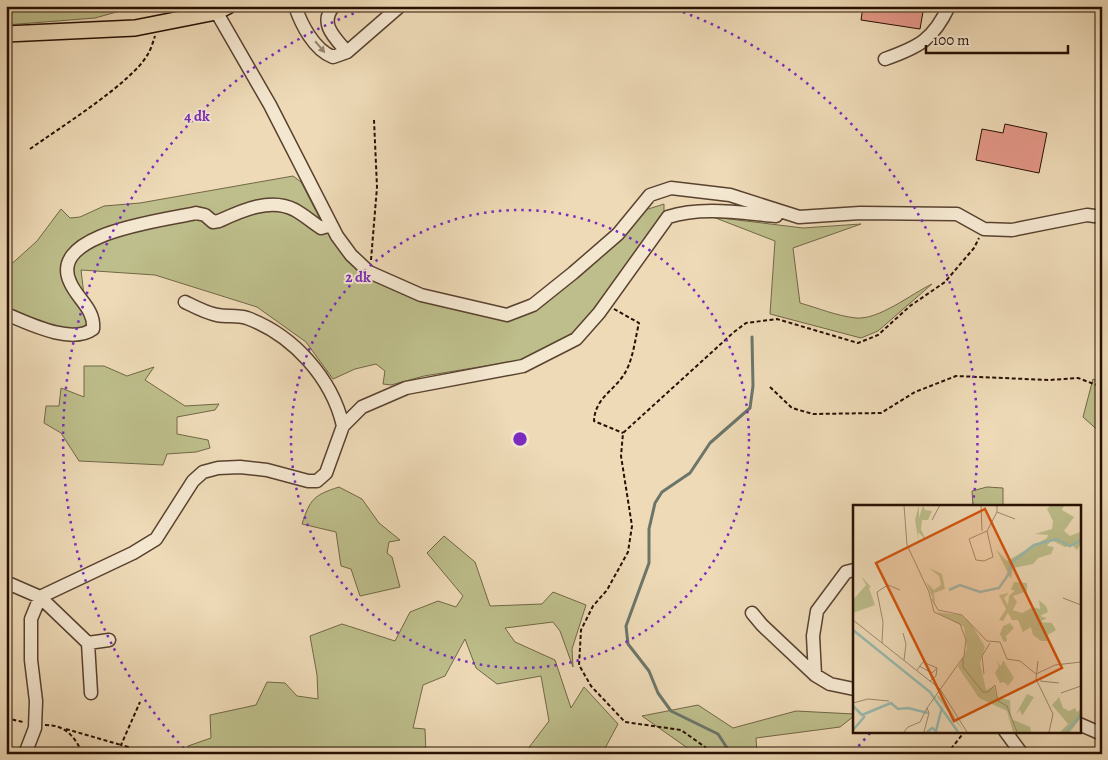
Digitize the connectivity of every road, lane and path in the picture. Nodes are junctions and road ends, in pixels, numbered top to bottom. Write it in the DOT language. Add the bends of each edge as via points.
graph roads {
  1 [pos="295,6"];
  2 [pos="334,6"];
  3 [pos="400,6"];
  4 [pos="949,6"];
  5 [pos="219,8"];
  6 [pos="161,22"];
  7 [pos="6,34"];
  8 [pos="347,52"];
  9 [pos="885,59"];
  10 [pos="374,120"];
  11 [pos="30,149"];
  12 [pos="1102,217"];
  13 [pos="799,218"];
  14 [pos="331,225"];
  15 [pos="984,230"];
  16 [pos="370,272"];
  17 [pos="185,302"];
  18 [pos="606,304"];
  19 [pos="6,314"];
  20 [pos="1102,386"];
  21 [pos="770,387"];
  22 [pos="343,426"];
  23 [pos="623,433"];
  24 [pos="853,570"];
  25 [pos="6,586"];
  26 [pos="40,597"];
  27 [pos="752,613"];
  28 [pos="109,640"];
  29 [pos="88,643"];
  30 [pos="815,675"];
  31 [pos="853,689"];
  32 [pos="91,693"];
  33 [pos="140,702"];
  34 [pos="6,718"];
  35 [pos="36,724"];
  36 [pos="1080,724"];
  37 [pos="66,729"];
  38 [pos="964,732"];
  39 [pos="1005,732"];
  40 [pos="1102,734"];
  41 [pos="121,745"];
  42 [pos="25,754"];
  43 [pos="83,754"];
  44 [pos="128,754"];
  45 [pos="711,754"];
  46 [pos="947,754"];
  47 [pos="1022,754"];
  1 -- 8 [label="street, one-way" via="301,24 326,54 333,57"];
  2 -- 8 [label="street" via="328,12 327,23"];
  3 -- 8 [label="street"];
  4 -- 9 [label="street" via="939,27 914,49"];
  5 -- 6 [label="main road"];
  5 -- 14 [label="street"];
  6 -- 7 [label="main road" via="135,28"];
  6 -- 11 [label="path" via="148,54 138,67"];
  10 -- 16 [label="path" via="376,187"];
  12 -- 15 [label="street" via="1087,215 1012,230"];
  13 -- 15 [label="street" via="860,213 957,214"];
  13 -- 16 [label="street" via="730,196 671,188 650,195 618,234 533,305 507,315 421,294"];
  13 -- 18 [label="street" via="735,211 680,213 668,217"];
  14 -- 16 [label="street" via="351,255"];
  14 -- 19 [label="street" via="321,228 294,209 278,204 257,206 213,222 204,214 196,213 129,225 82,245 72,256 68,277 86,304 94,323 93,330 86,334 69,334 47,330"];
  15 -- 23 [label="path" via="974,248 945,282 910,306 878,335 858,343 777,319 746,323"];
  17 -- 22 [label="street" via="214,314 248,319 290,341 325,385 340,410"];
  18 -- 22 [label="street" via="576,339 523,366 406,388 362,407"];
  18 -- 23 [label="path" via="639,323 624,375 602,398 595,411 594,421"];
  20 -- 21 [label="path" via="1078,378 956,376 915,392 881,413 813,414 792,408"];
  22 -- 26 [label="street" via="326,473 317,481 240,467 203,472 193,480 156,539"];
  23 -- 45 [label="path" via="622,456 632,526 628,552 581,630 578,665 591,686 625,722 681,730"];
  24 -- 30 [label="street" via="846,572 817,611 813,636"];
  25 -- 26 [label="street" via="10,584"];
  26 -- 29 [label="street"];
  26 -- 35 [label="street" via="31,619 30,660"];
  27 -- 30 [label="street"];
  28 -- 29 [label="street"];
  29 -- 32 [label="street"];
  30 -- 31 [label="street" via="830,684"];
  33 -- 41 [label="path"];
  34 -- 35 [label="path"];
  35 -- 37 [label="path"];
  35 -- 42 [label="street"];
  36 -- 40 [label="street"];
  37 -- 41 [label="path"];
  37 -- 43 [label="path"];
  38 -- 46 [label="path"];
  39 -- 47 [label="street"];
  41 -- 44 [label="path" via="128,747"];
}
